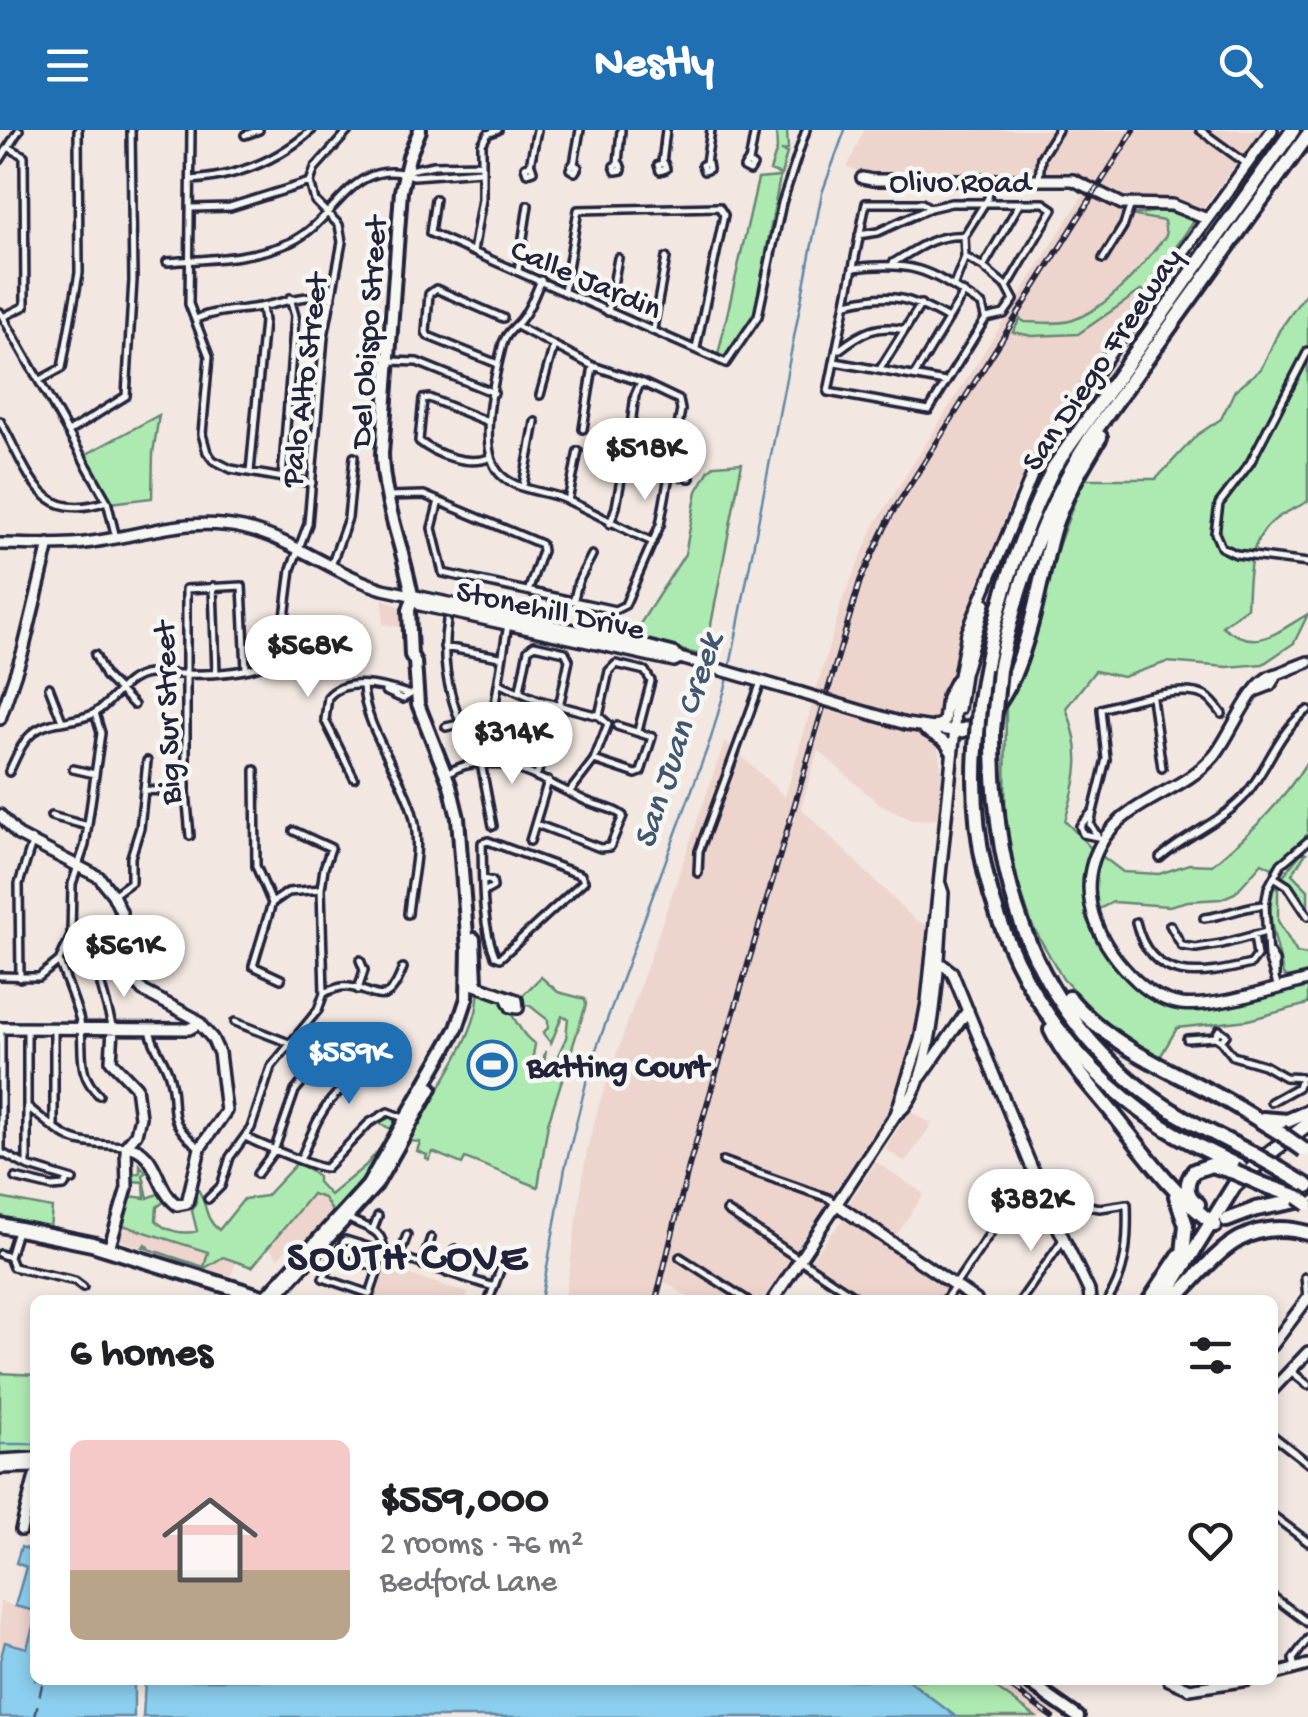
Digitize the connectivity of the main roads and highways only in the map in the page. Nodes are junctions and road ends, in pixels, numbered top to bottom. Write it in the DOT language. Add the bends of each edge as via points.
graph roads {
  1 [pos="420,130"];
  2 [pos="1272,130"];
  3 [pos="1293,130"];
  4 [pos="1308,135"];
  5 [pos="862,178"];
  6 [pos="1207,220"];
  7 [pos="1122,395"];
  8 [pos="0,544"];
  9 [pos="49,544"];
  10 [pos="990,578"];
  11 [pos="988,590"];
  12 [pos="412,598"];
  13 [pos="519,618"];
  14 [pos="508,624"];
  15 [pos="962,632"];
  16 [pos="680,658"];
  17 [pos="1308,662"];
  18 [pos="961,675"];
  19 [pos="0,719"];
  20 [pos="918,726"];
  21 [pos="954,730"];
  22 [pos="952,753"];
  23 [pos="0,815"];
  24 [pos="940,884"];
  25 [pos="1012,902"];
  26 [pos="933,932"];
  27 [pos="939,962"];
  28 [pos="1308,980"];
  29 [pos="472,984"];
  30 [pos="506,997"];
  31 [pos="968,1010"];
  32 [pos="1046,1013"];
  33 [pos="200,1022"];
  34 [pos="0,1028"];
  35 [pos="113,1028"];
  36 [pos="914,1080"];
  37 [pos="1244,1111"];
  38 [pos="1308,1112"];
  39 [pos="409,1120"];
  40 [pos="1308,1124"];
  41 [pos="1308,1133"];
  42 [pos="126,1146"];
  43 [pos="1306,1151"];
  44 [pos="1236,1175"];
  45 [pos="1171,1184"];
  46 [pos="1308,1186"];
  47 [pos="1287,1193"];
  48 [pos="836,1204"];
  49 [pos="1218,1222"];
  50 [pos="0,1224"];
  51 [pos="1308,1233"];
  52 [pos="109,1249"];
  53 [pos="1179,1256"];
  54 [pos="1174,1284"];
  55 [pos="255,1295"];
  56 [pos="272,1295"];
  57 [pos="272,1295"];
  58 [pos="776,1295"];
  59 [pos="968,1295"];
  60 [pos="1088,1295"];
  61 [pos="1153,1295"];
  62 [pos="1167,1295"];
  63 [pos="1176,1295"];
  64 [pos="1178,1295"];
  65 [pos="1308,1298"];
  66 [pos="1278,1338"];
  67 [pos="1308,1352"];
  68 [pos="1278,1385"];
  69 [pos="30,1458"];
  70 [pos="0,1460"];
  71 [pos="30,1466"];
  72 [pos="0,1468"];
  73 [pos="30,1495"];
  74 [pos="21,1530"];
  75 [pos="1308,1665"];
  76 [pos="1278,1673"];
  77 [pos="1033,1685"];
  78 [pos="1181,1685"];
  79 [pos="1216,1685"];
  80 [pos="1078,1717"];
  1 -- 12 [label="main road, Del Obispo Street" via="404,172 382,454"];
  2 -- 6 [label="main road"];
  3 -- 32 [label="highway, San Diego Freeway, bridge" via="1054,467 1005,581 979,706 975,802 985,877 1018,966"];
  4 -- 7 [label="highway, San Diego Freeway"];
  5 -- 6 [label="main road" via="1081,182 1130,207 1172,205"];
  6 -- 10 [label="main road" via="1045,448"];
  7 -- 21 [label="highway" via="1056,522 1019,666 975,726"];
  7 -- 25 [label="highway, San Diego Freeway, bridge" via="1080,454 1038,533 999,670 994,808"];
  8 -- 9 [label="main road, Stonehill Drive"];
  9 -- 12 [label="main road, Stonehill Drive" via="210,523 265,534 353,580"];
  9 -- 19 [label="main road"];
  10 -- 11 [label="main road"];
  10 -- 15 [label="main road"];
  11 -- 15 [label="main road" via="975,625"];
  11 -- 18 [label="main road"];
  12 -- 13 [label="main road, Stonehill Drive"];
  12 -- 14 [label="main road, Stonehill Drive"];
  12 -- 29 [label="main road, Del Obispo Street" via="416,692 464,817"];
  13 -- 14 [label="main road"];
  13 -- 16 [label="main road, Stonehill Drive"];
  14 -- 16 [label="main road, Stonehill Drive"];
  15 -- 18 [label="main road"];
  16 -- 20 [label="main road, Stonehill Drive, bridge"];
  17 -- 28 [label="main road" via="1257,690 1205,766 1100,838 1091,868 1091,912 1101,940 1160,998 1187,1004"];
  18 -- 20 [label="main road" via="947,697 944,722"];
  18 -- 21 [label="main road"];
  20 -- 21 [label="main road, Stonehill Drive"];
  20 -- 22 [label="main road"];
  21 -- 22 [label="main road"];
  22 -- 24 [label="main road"];
  23 -- 33 [label="main road" via="18,835 99,877 123,924 123,960 133,983"];
  24 -- 26 [label="main road"];
  24 -- 27 [label="main road"];
  25 -- 37 [label="highway" via="1041,958 1087,1018 1140,1058"];
  25 -- 46 [label="highway, San Diego Freeway, bridge" via="1063,1002 1116,1067 1172,1111"];
  26 -- 27 [label="main road"];
  26 -- 36 [label="main road"];
  27 -- 31 [label="main road" via="952,972"];
  27 -- 36 [label="main road" via="933,1024"];
  29 -- 30 [label="main road"];
  29 -- 39 [label="main road, Del Obispo Street" via="461,1035"];
  31 -- 36 [label="main road"];
  31 -- 60 [label="main road"];
  32 -- 44 [label="highway, San Diego Freeway" via="1126,1098"];
  32 -- 45 [label="highway" via="1074,1066"];
  33 -- 35 [label="main road" via="188,1029"];
  33 -- 42 [label="main road" via="219,1053 226,1111 200,1148 183,1205 169,1199 146,1155"];
  34 -- 35 [label="main road"];
  35 -- 42 [label="main road" via="111,1061 140,1099 136,1134"];
  36 -- 48 [label="main road"];
  37 -- 38 [label="highway" via="1268,1122"];
  37 -- 43 [label="highway, bridge"];
  39 -- 56 [label="main road, Del Obispo Street" via="384,1175"];
  39 -- 57 [label="main road, Del Obispo Street" via="368,1186"];
  40 -- 44 [label="highway"];
  41 -- 49 [label="highway" via="1252,1179"];
  42 -- 52 [label="main road" via="126,1188"];
  44 -- 47 [label="highway, San Diego Freeway, bridge"];
  44 -- 49 [label="highway"];
  45 -- 49 [label="highway" via="1193,1209"];
  45 -- 54 [label="highway" via="1186,1234"];
  47 -- 49 [label="highway"];
  48 -- 58 [label="main road"];
  48 -- 59 [label="main road"];
  49 -- 54 [label="highway"];
  49 -- 63 [label="highway"];
  50 -- 52 [label="highway"];
  51 -- 64 [label="highway" via="1272,1228 1245,1235"];
  52 -- 55 [label="highway"];
  53 -- 61 [label="highway"];
  54 -- 62 [label="highway"];
  65 -- 66 [label="main road"];
  67 -- 68 [label="main road"];
  69 -- 70 [label="main road"];
  71 -- 72 [label="main road"];
  73 -- 74 [label="main road"];
  75 -- 76 [label="main road"];
  77 -- 80 [label="main road"];
  78 -- 79 [label="main road"];
}
